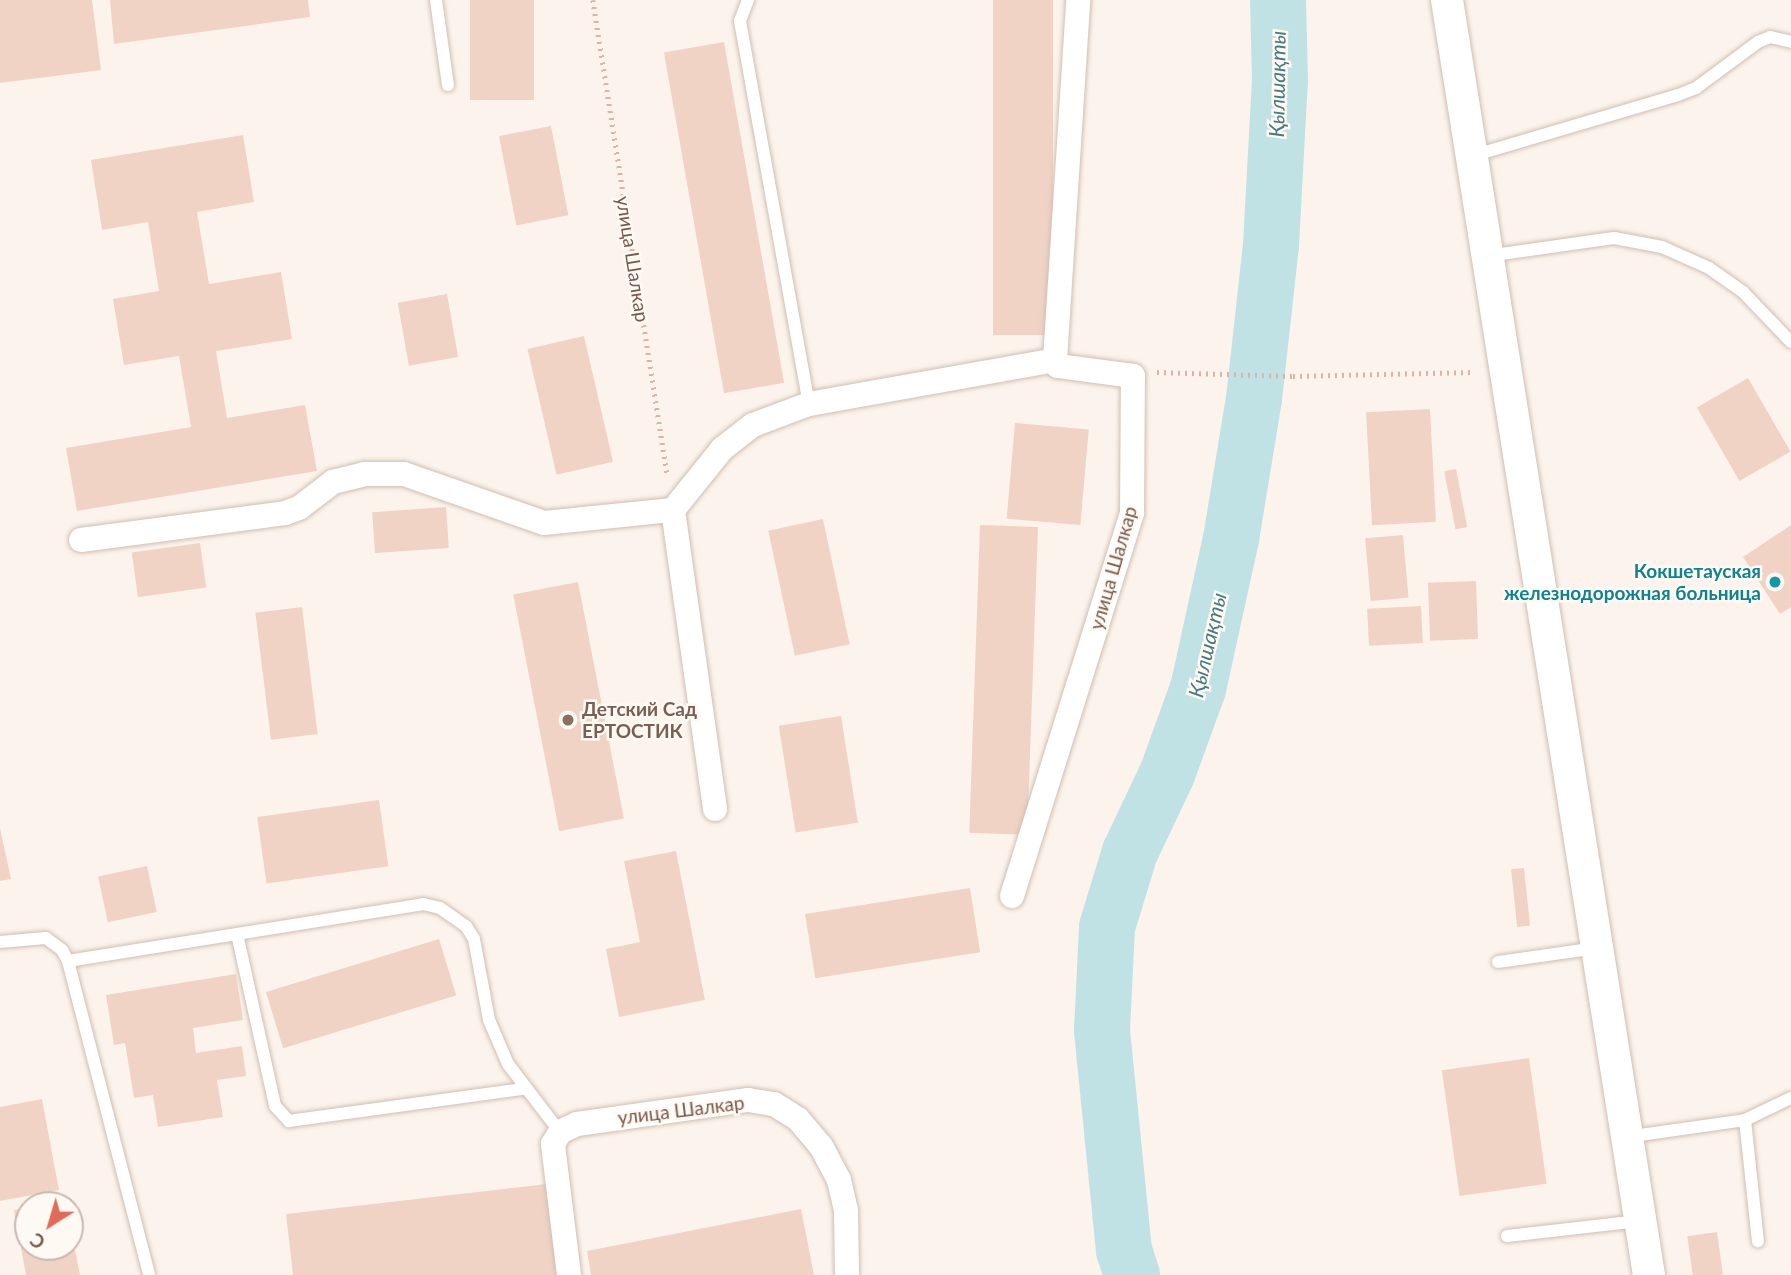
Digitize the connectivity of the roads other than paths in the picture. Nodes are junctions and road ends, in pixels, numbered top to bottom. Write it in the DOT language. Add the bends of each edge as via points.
graph roads {
  1 [pos="436,0"];
  2 [pos="748,0"];
  3 [pos="1078,0"];
  4 [pos="1447,0"];
  5 [pos="1791,42"];
  6 [pos="448,85"];
  7 [pos="1472,156"];
  8 [pos="1487,256"];
  9 [pos="1791,342"];
  10 [pos="1055,360"];
  11 [pos="809,404"];
  12 [pos="673,510"];
  13 [pos="81,540"];
  14 [pos="715,809"];
  15 [pos="1012,896"];
  16 [pos="237,934"];
  17 [pos="0,942"];
  18 [pos="1596,948"];
  19 [pos="68,961"];
  20 [pos="1498,962"];
  21 [pos="523,1088"];
  22 [pos="1791,1098"];
  23 [pos="1745,1120"];
  24 [pos="559,1132"];
  25 [pos="1626,1137"];
  26 [pos="1639,1221"];
  27 [pos="1507,1236"];
  28 [pos="1758,1241"];
  29 [pos="149,1275"];
  30 [pos="569,1275"];
  31 [pos="847,1275"];
  32 [pos="1649,1275"];
  1 -- 6 [label="lane"];
  2 -- 11 [label="lane" via="740,21"];
  3 -- 10 [label="street"];
  4 -- 7 [label="street"];
  5 -- 7 [label="lane" via="1770,37 1758,42 1678,96"];
  7 -- 8 [label="street"];
  8 -- 9 [label="lane" via="1614,238 1662,247 1709,268 1743,292"];
  8 -- 18 [label="street"];
  10 -- 11 [label="street"];
  10 -- 15 [label="street, улица Шалкар" via="1058,366 1133,376 1132,513"];
  11 -- 12 [label="street" via="740,434 722,449"];
  12 -- 13 [label="street" via="544,523 404,474 364,474 333,482 299,509 285,513"];
  12 -- 14 [label="street"];
  16 -- 19 [label="lane"];
  16 -- 21 [label="lane" via="423,904 440,908 466,926 474,939 489,1020"];
  16 -- 21 [label="lane" via="275,1106 289,1121"];
  17 -- 19 [label="lane" via="46,938"];
  18 -- 20 [label="lane"];
  18 -- 25 [label="street"];
  19 -- 29 [label="lane"];
  21 -- 24 [label="lane"];
  22 -- 23 [label="lane"];
  23 -- 25 [label="lane"];
  23 -- 28 [label="lane"];
  24 -- 30 [label="street" via="553,1144"];
  24 -- 31 [label="street, улица Шалкар" via="577,1124 748,1100 774,1104 798,1119 821,1146 839,1180 846,1211"];
  25 -- 26 [label="street"];
  26 -- 27 [label="lane"];
  26 -- 32 [label="street"];
}
